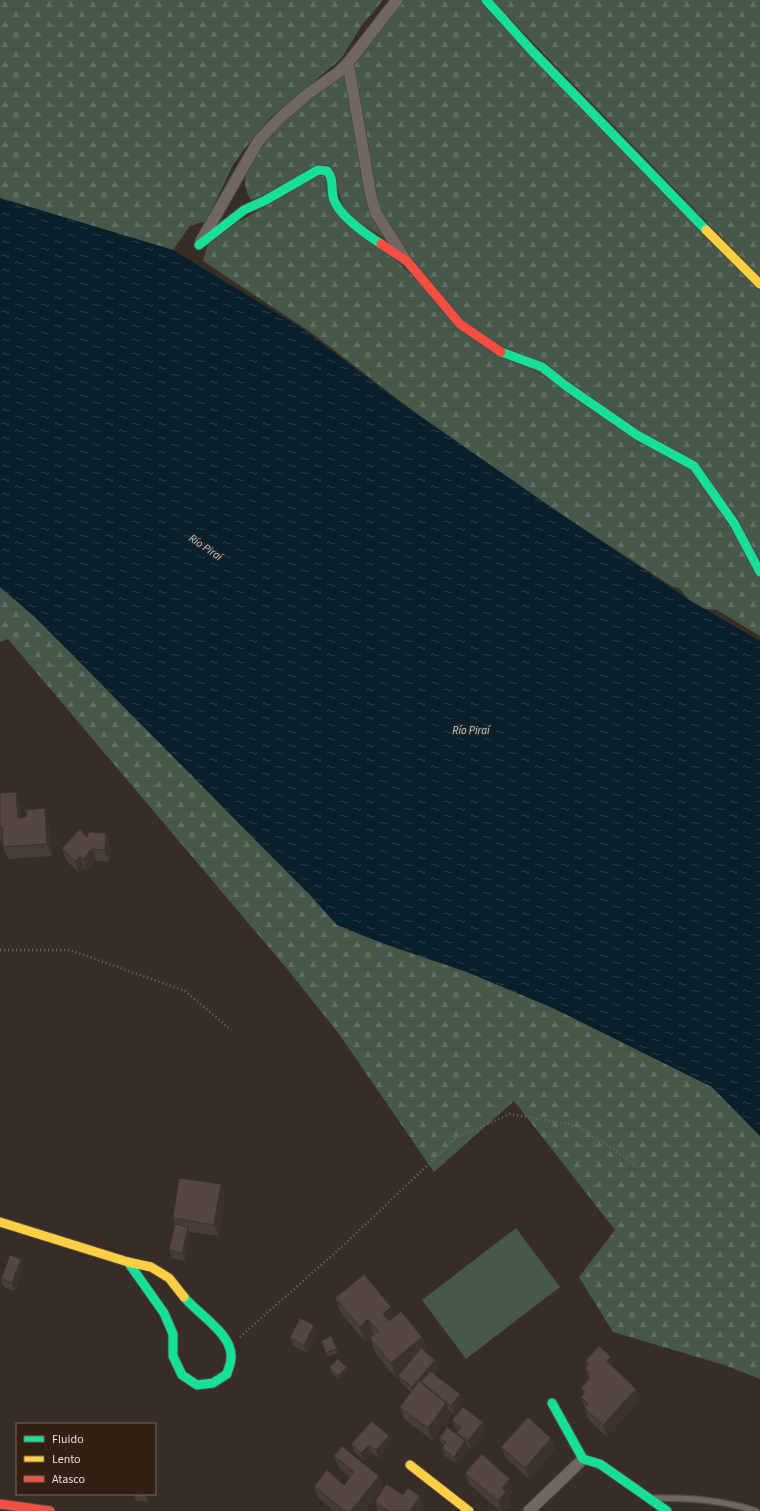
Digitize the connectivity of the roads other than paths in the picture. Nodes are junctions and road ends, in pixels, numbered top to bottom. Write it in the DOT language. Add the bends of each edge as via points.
graph roads {
  1 [pos="397,0"];
  2 [pos="486,0"];
  3 [pos="348,63"];
  4 [pos="199,244"];
  5 [pos="406,261"];
  6 [pos="760,284"];
  7 [pos="760,572"];
  8 [pos="0,1222"];
  9 [pos="128,1262"];
  10 [pos="552,1403"];
  11 [pos="584,1459"];
  12 [pos="410,1465"];
  13 [pos="649,1498"];
  14 [pos="0,1504"];
  15 [pos="50,1511"];
  16 [pos="469,1511"];
  17 [pos="529,1511"];
  18 [pos="667,1511"];
  19 [pos="756,1511"];
  1 -- 3 [label="street"];
  2 -- 6 [label="street" via="654,178"];
  3 -- 4 [label="street" via="282,116 259,140"];
  3 -- 5 [label="street" via="371,196 376,213"];
  4 -- 5 [label="street" via="244,210 318,170 327,171 332,177 334,200 346,217"];
  5 -- 7 [label="street" via="460,324 495,349 542,367 637,436 694,466 734,523"];
  8 -- 9 [label="street"];
  9 -- 9 [label="street" via="164,1313 173,1334 174,1356 182,1375 197,1385 213,1383 227,1374 231,1358 229,1346 223,1335 191,1305 169,1278 151,1267"];
  10 -- 11 [label="street"];
  11 -- 13 [label="street" via="600,1464"];
  11 -- 17 [label="street"];
  12 -- 16 [label="street"];
  13 -- 18 [label="street"];
  13 -- 19 [label="lane" via="694,1498 734,1504"];
  14 -- 15 [label="street"];
}
